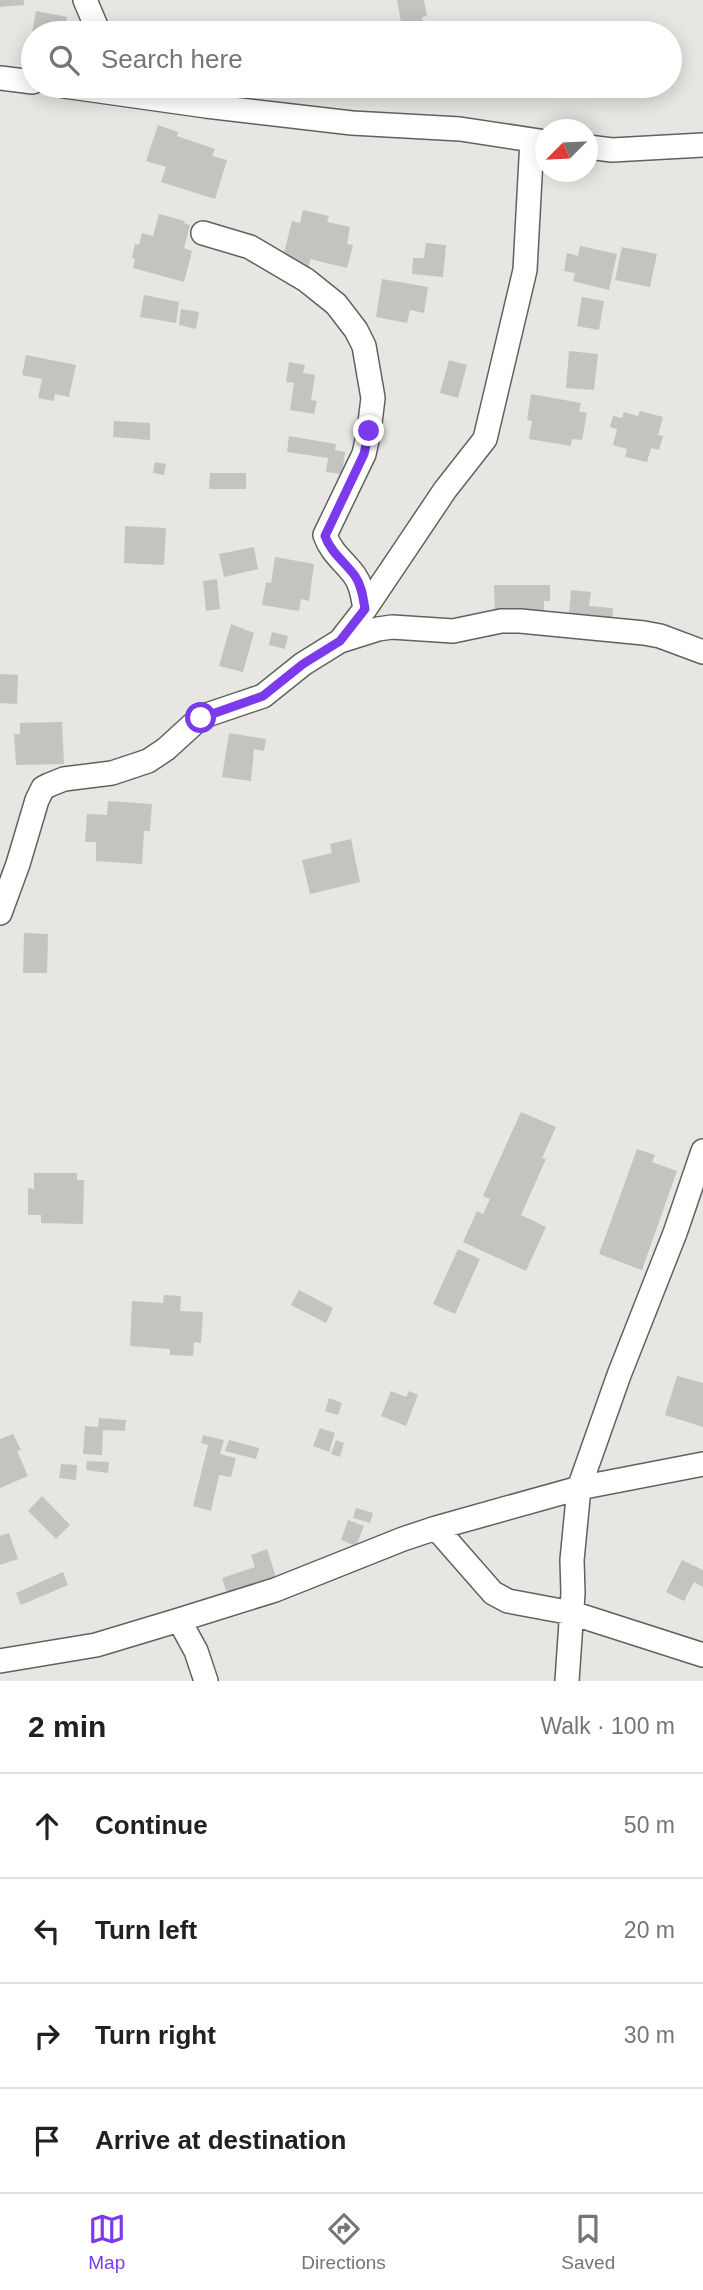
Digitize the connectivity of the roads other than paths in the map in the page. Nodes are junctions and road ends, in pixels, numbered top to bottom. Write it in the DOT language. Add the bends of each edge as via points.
graph roads {
  1 [pos="85,0"];
  2 [pos="94,21"];
  3 [pos="0,78"];
  4 [pos="21,81"];
  5 [pos="159,98"];
  6 [pos="535,140"];
  7 [pos="703,145"];
  8 [pos="598,148"];
  9 [pos="535,178"];
  10 [pos="203,233"];
  11 [pos="365,609"];
  12 [pos="340,641"];
  13 [pos="703,652"];
  14 [pos="0,913"];
  15 [pos="703,1151"];
  16 [pos="703,1464"];
  17 [pos="579,1489"];
  18 [pos="436,1528"];
  19 [pos="572,1613"];
  20 [pos="178,1620"];
  21 [pos="703,1655"];
  22 [pos="0,1661"];
  23 [pos="206,1681"];
  24 [pos="567,1681"];
  1 -- 2 [label="street"];
  3 -- 4 [label="street"];
  5 -- 6 [label="street"];
  7 -- 8 [label="street"];
  9 -- 11 [label="street" via="525,270 485,439"];
  10 -- 11 [label="street" via="250,247 306,280 335,304 364,346 373,398 369,431 364,454 325,536 355,577"];
  11 -- 12 [label="street"];
  12 -- 13 [label="street" via="392,627 453,631 520,621 644,633"];
  12 -- 14 [label="street" via="263,696 201,718 148,761 43,788"];
  15 -- 17 [label="street"];
  16 -- 17 [label="street"];
  17 -- 18 [label="street"];
  17 -- 19 [label="street"];
  18 -- 19 [label="street" via="493,1593 508,1601"];
  18 -- 20 [label="street" via="275,1590"];
  19 -- 21 [label="street"];
  19 -- 24 [label="street"];
  20 -- 22 [label="street" via="96,1645"];
  20 -- 23 [label="street"];
}
